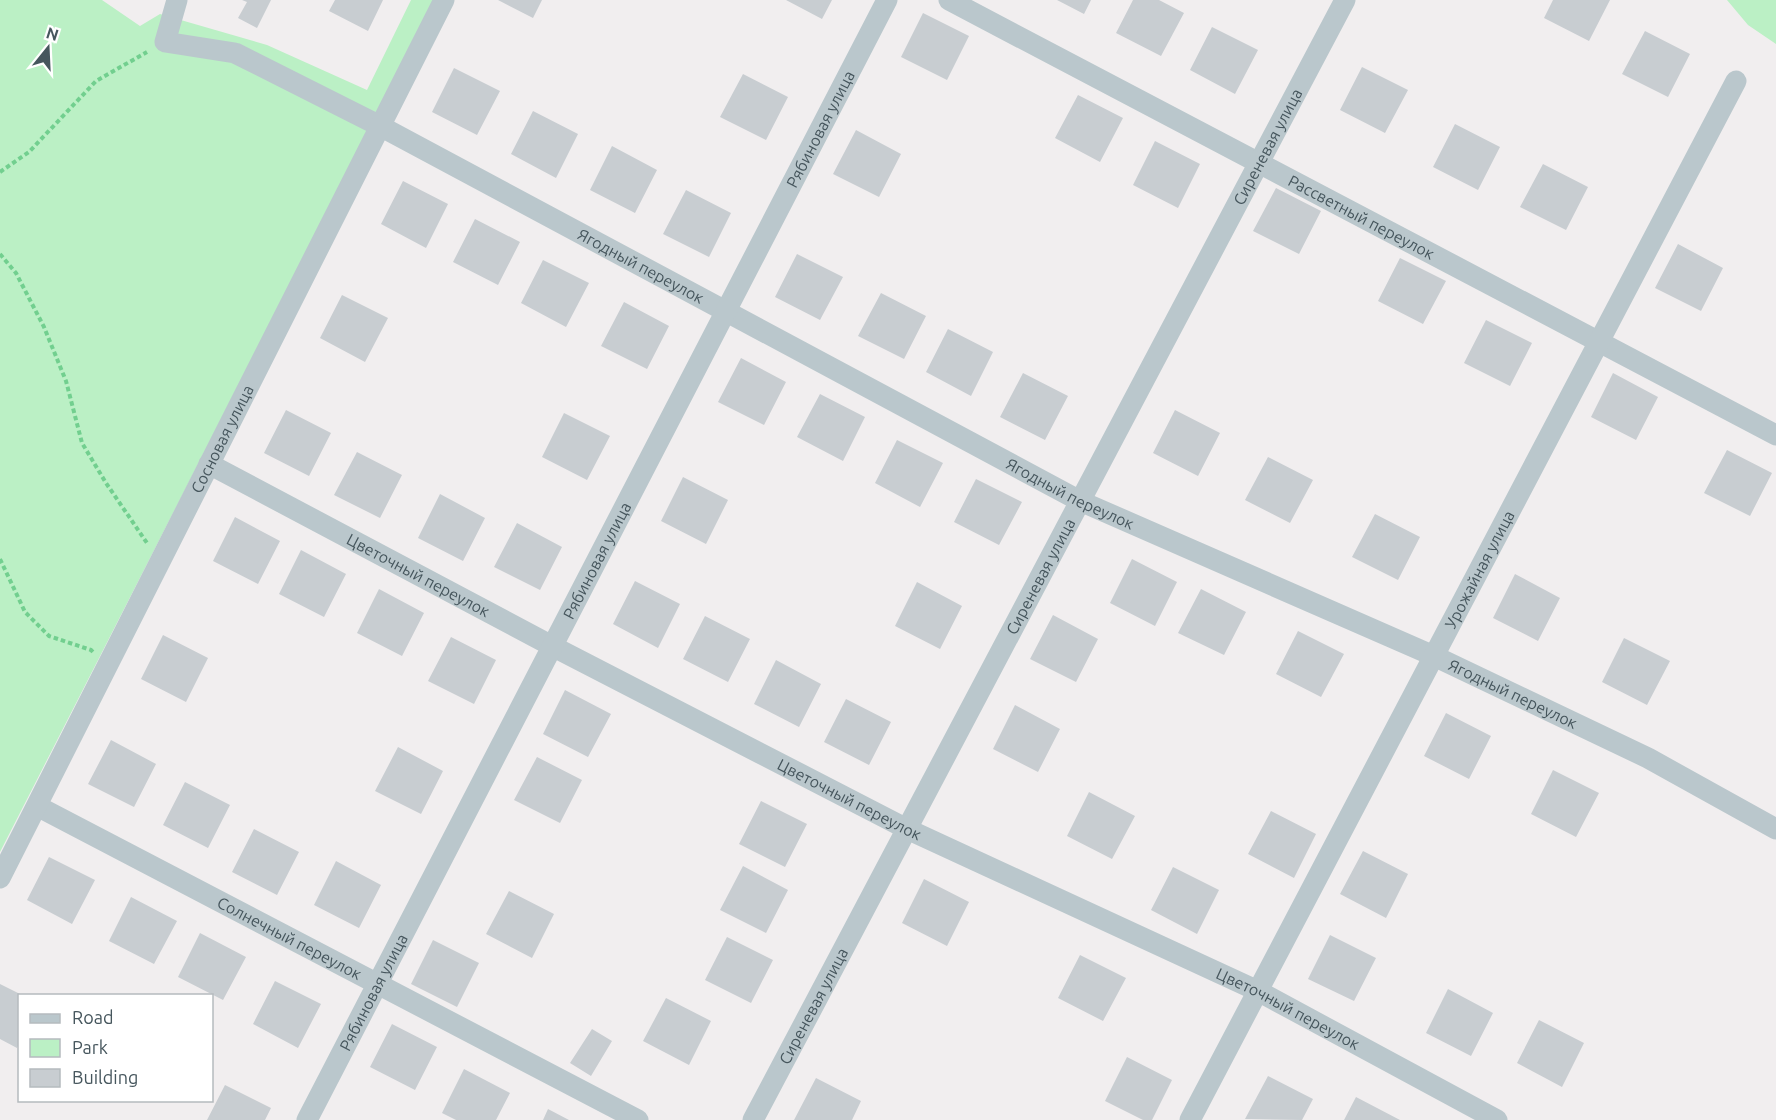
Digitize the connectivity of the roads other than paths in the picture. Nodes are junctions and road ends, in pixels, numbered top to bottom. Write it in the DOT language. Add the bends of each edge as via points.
graph roads {
  1 [pos="177,0"];
  2 [pos="444,0"];
  3 [pos="887,0"];
  4 [pos="949,0"];
  5 [pos="1346,0"];
  6 [pos="1736,81"];
  7 [pos="380,126"];
  8 [pos="1259,163"];
  9 [pos="725,312"];
  10 [pos="1599,342"];
  11 [pos="1776,435"];
  12 [pos="209,464"];
  13 [pos="1080,501"];
  14 [pos="552,646"];
  15 [pos="1434,656"];
  16 [pos="37,806"];
  17 [pos="907,829"];
  18 [pos="1776,829"];
  19 [pos="0,878"];
  20 [pos="378,984"];
  21 [pos="1258,991"];
  22 [pos="307,1120"];
  23 [pos="638,1120"];
  24 [pos="753,1120"];
  25 [pos="1190,1120"];
  26 [pos="1497,1120"];
  1 -- 7 [label="street, Ягодный переулок" via="165,42 235,53"];
  2 -- 7 [label="street, Сосновая улица"];
  3 -- 9 [label="street, Рябиновая улица"];
  4 -- 8 [label="street, Рассветный переулок"];
  5 -- 8 [label="street, Сиреневая улица"];
  6 -- 10 [label="street, Урожайная улица"];
  7 -- 9 [label="street, Ягодный переулок"];
  7 -- 12 [label="street, Сосновая улица"];
  8 -- 10 [label="street, Рассветный переулок"];
  8 -- 13 [label="street, Сиреневая улица"];
  9 -- 13 [label="street, Ягодный переулок"];
  9 -- 14 [label="street, Рябиновая улица"];
  10 -- 11 [label="street, Рассветный переулок"];
  10 -- 15 [label="street, Урожайная улица"];
  12 -- 14 [label="street, Цветочный переулок"];
  12 -- 16 [label="street, Сосновая улица"];
  13 -- 15 [label="street, Ягодный переулок"];
  13 -- 17 [label="street, Сиреневая улица"];
  14 -- 17 [label="street, Цветочный переулок"];
  14 -- 20 [label="street, Рябиновая улица"];
  15 -- 18 [label="street, Ягодный переулок" via="1648,758"];
  15 -- 21 [label="street, Урожайная улица"];
  16 -- 19 [label="street, Сосновая улица"];
  16 -- 20 [label="street, Солнечный переулок"];
  17 -- 21 [label="street, Цветочный переулок"];
  17 -- 24 [label="street, Сиреневая улица"];
  20 -- 22 [label="street, Рябиновая улица"];
  20 -- 23 [label="street, Солнечный переулок"];
  21 -- 25 [label="street, Урожайная улица"];
  21 -- 26 [label="street, Цветочный переулок"];
}
